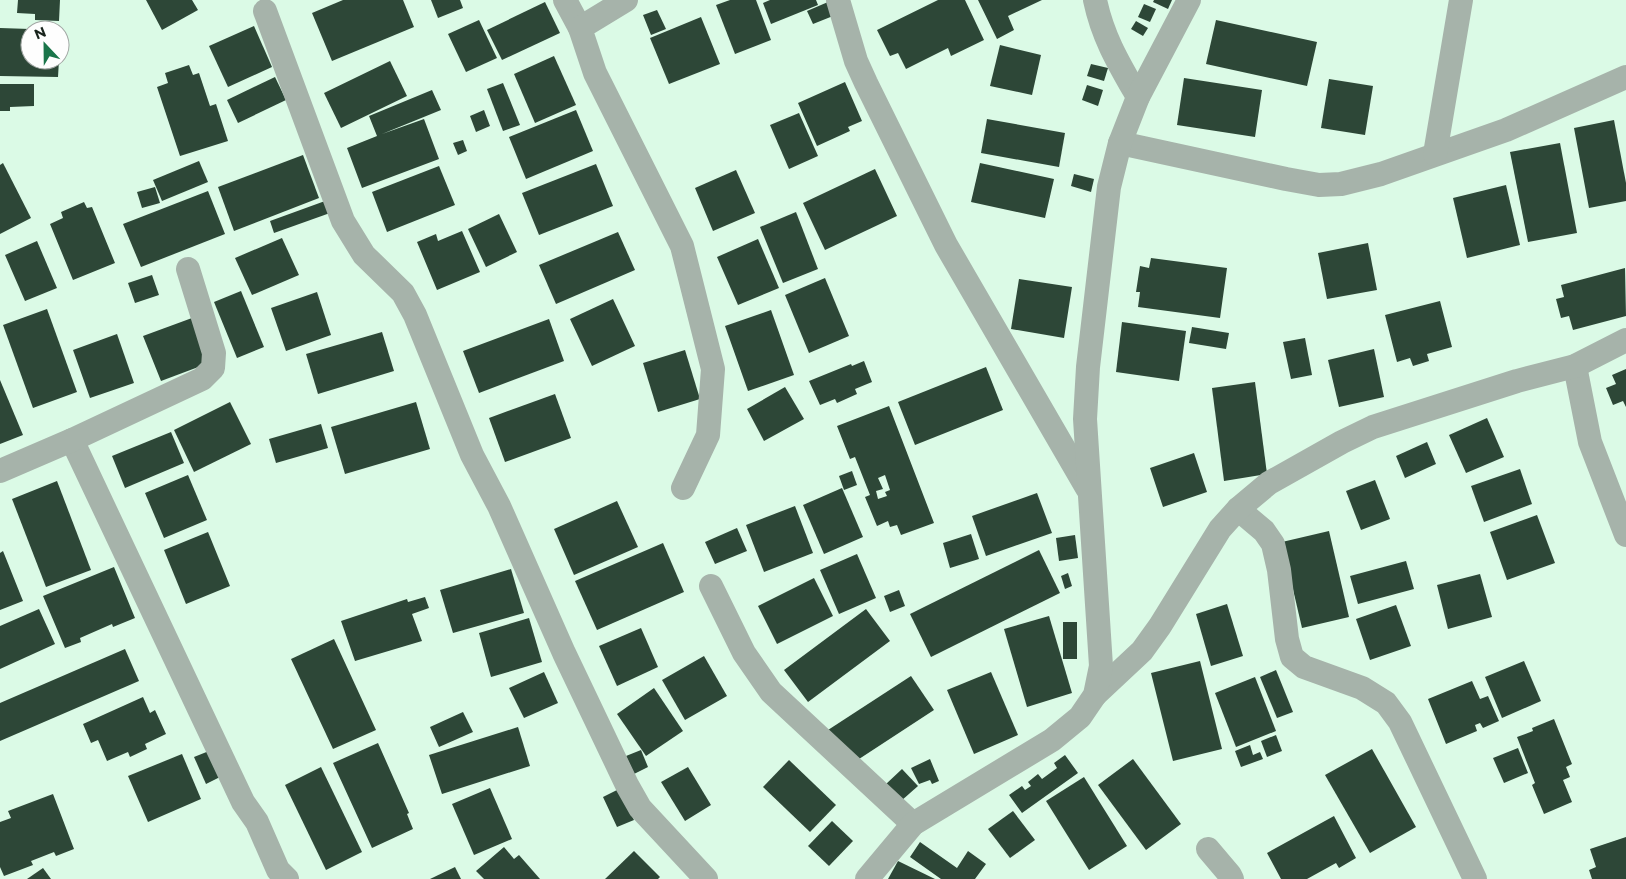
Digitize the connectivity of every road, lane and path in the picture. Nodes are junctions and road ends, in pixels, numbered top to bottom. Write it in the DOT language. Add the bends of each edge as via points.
graph roads {
  1 [pos="565,0"];
  2 [pos="626,0"];
  3 [pos="838,0"];
  4 [pos="1095,0"];
  5 [pos="1189,0"];
  6 [pos="1461,0"];
  7 [pos="265,11"];
  8 [pos="580,28"];
  9 [pos="1626,77"];
  10 [pos="1138,97"];
  11 [pos="1120,143"];
  12 [pos="1435,154"];
  13 [pos="188,269"];
  14 [pos="1626,340"];
  15 [pos="1575,366"];
  16 [pos="72,440"];
  17 [pos="0,471"];
  18 [pos="683,488"];
  19 [pos="1089,491"];
  20 [pos="1238,509"];
  21 [pos="1626,535"];
  22 [pos="711,586"];
  23 [pos="1096,695"];
  24 [pos="913,824"];
  25 [pos="1208,849"];
  26 [pos="288,879"];
  27 [pos="706,879"];
  28 [pos="867,879"];
  29 [pos="1232,879"];
  30 [pos="1475,879"];
  1 -- 8 [label="street"];
  2 -- 8 [label="street"];
  3 -- 19 [label="street" via="856,61 946,245"];
  4 -- 10 [label="street" via="1110,49"];
  5 -- 10 [label="street"];
  6 -- 12 [label="street"];
  7 -- 27 [label="street" via="343,221 364,255 404,293 472,455 499,506 627,785 640,808"];
  8 -- 18 [label="street" via="595,72 682,246 712,369 708,436"];
  9 -- 12 [label="street" via="1506,130"];
  10 -- 11 [label="street"];
  11 -- 12 [label="street" via="1319,185 1341,184 1381,174"];
  11 -- 19 [label="street" via="1109,187 1088,367 1085,419"];
  13 -- 16 [label="street" via="214,353 213,368 202,379"];
  14 -- 15 [label="street"];
  15 -- 20 [label="street" via="1373,427 1269,483"];
  15 -- 21 [label="street" via="1590,442"];
  16 -- 17 [label="street"];
  16 -- 26 [label="street" via="243,802 278,870"];
  19 -- 23 [label="street" via="1101,666"];
  20 -- 23 [label="street" via="1220,529 1142,651"];
  20 -- 30 [label="street" via="1273,544 1292,657 1304,667 1362,688 1386,703 1400,722"];
  22 -- 24 [label="street" via="744,653 772,692"];
  23 -- 24 [label="street" via="1080,717 1052,740"];
  24 -- 28 [label="street"];
  25 -- 29 [label="street"];
}
